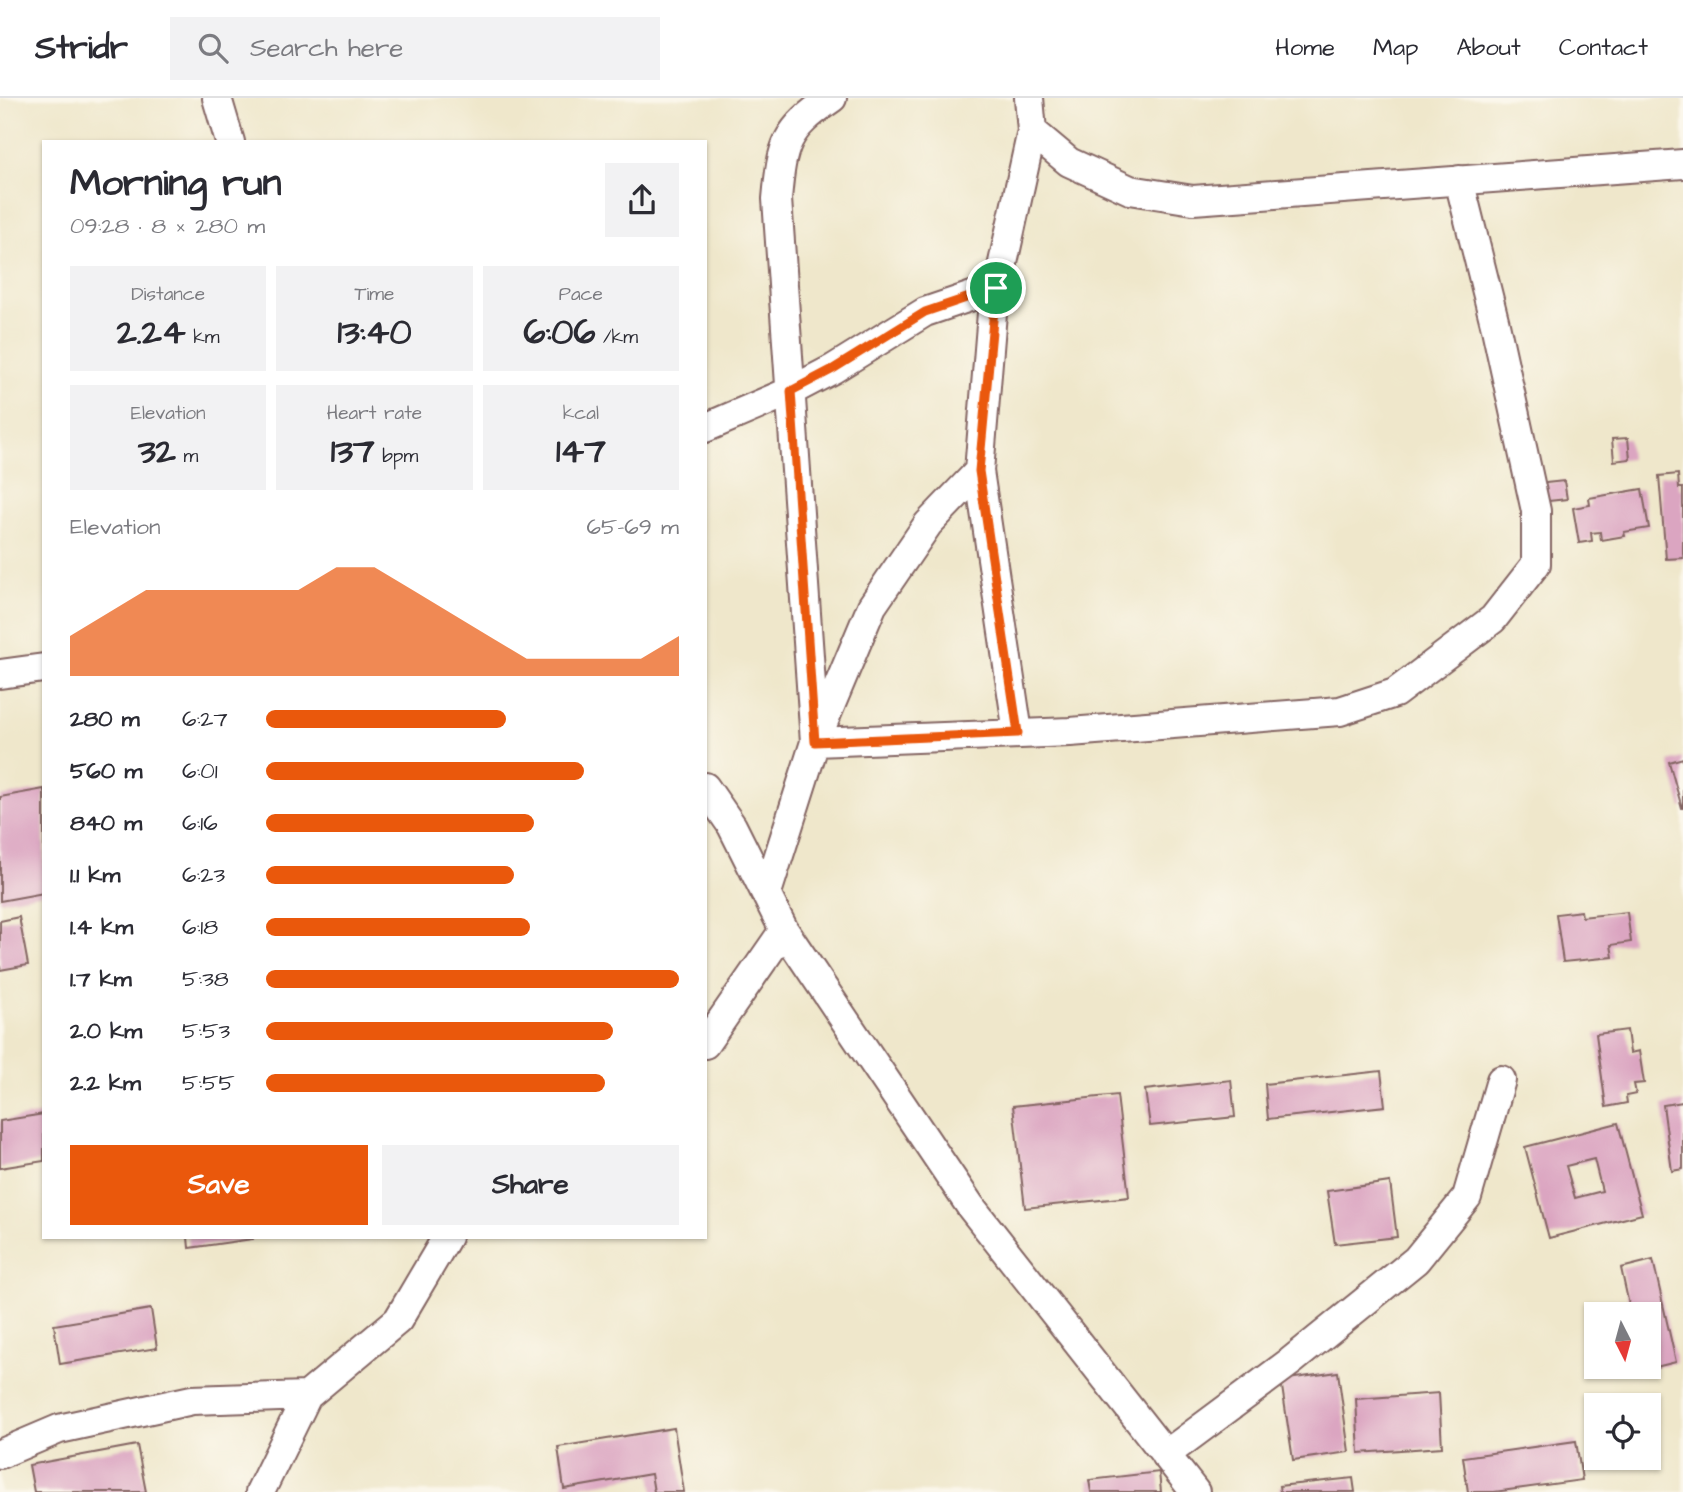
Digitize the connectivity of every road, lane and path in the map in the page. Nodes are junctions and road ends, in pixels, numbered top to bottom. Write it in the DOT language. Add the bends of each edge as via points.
graph roads {
  1 [pos="218,98"];
  2 [pos="832,98"];
  3 [pos="1029,98"];
  4 [pos="1032,131"];
  5 [pos="229,140"];
  6 [pos="1683,163"];
  7 [pos="1459,180"];
  8 [pos="996,288"];
  9 [pos="791,391"];
  10 [pos="707,427"];
  11 [pos="979,471"];
  12 [pos="42,667"];
  13 [pos="0,674"];
  14 [pos="1018,733"];
  15 [pos="815,742"];
  16 [pos="707,790"];
  17 [pos="767,893"];
  18 [pos="785,930"];
  19 [pos="707,1041"];
  20 [pos="1501,1080"];
  21 [pos="446,1239"];
  22 [pos="307,1396"];
  23 [pos="0,1454"];
  24 [pos="1166,1455"];
  25 [pos="260,1492"];
  26 [pos="1195,1492"];
  1 -- 5 [label="street"];
  2 -- 9 [label="street" via="812,111 788,138 781,162 777,199"];
  3 -- 4 [label="street"];
  4 -- 7 [label="street" via="1069,162 1130,191 1193,200"];
  4 -- 8 [label="street"];
  6 -- 7 [label="street"];
  7 -- 14 [label="street" via="1536,511 1536,565 1493,619 1395,693 1340,710"];
  8 -- 9 [label="street" via="925,312"];
  8 -- 11 [label="street"];
  9 -- 10 [label="street"];
  9 -- 15 [label="street"];
  11 -- 14 [label="street"];
  11 -- 15 [label="street" via="928,524 872,606"];
  12 -- 13 [label="street"];
  14 -- 15 [label="street"];
  15 -- 17 [label="street"];
  16 -- 17 [label="street"];
  17 -- 18 [label="street"];
  18 -- 19 [label="street"];
  18 -- 24 [label="street" via="971,1207"];
  20 -- 24 [label="street" via="1467,1197 1416,1260"];
  21 -- 22 [label="street" via="398,1321"];
  22 -- 23 [label="street" via="192,1400 59,1429"];
  22 -- 25 [label="street"];
  24 -- 26 [label="street"];
}
